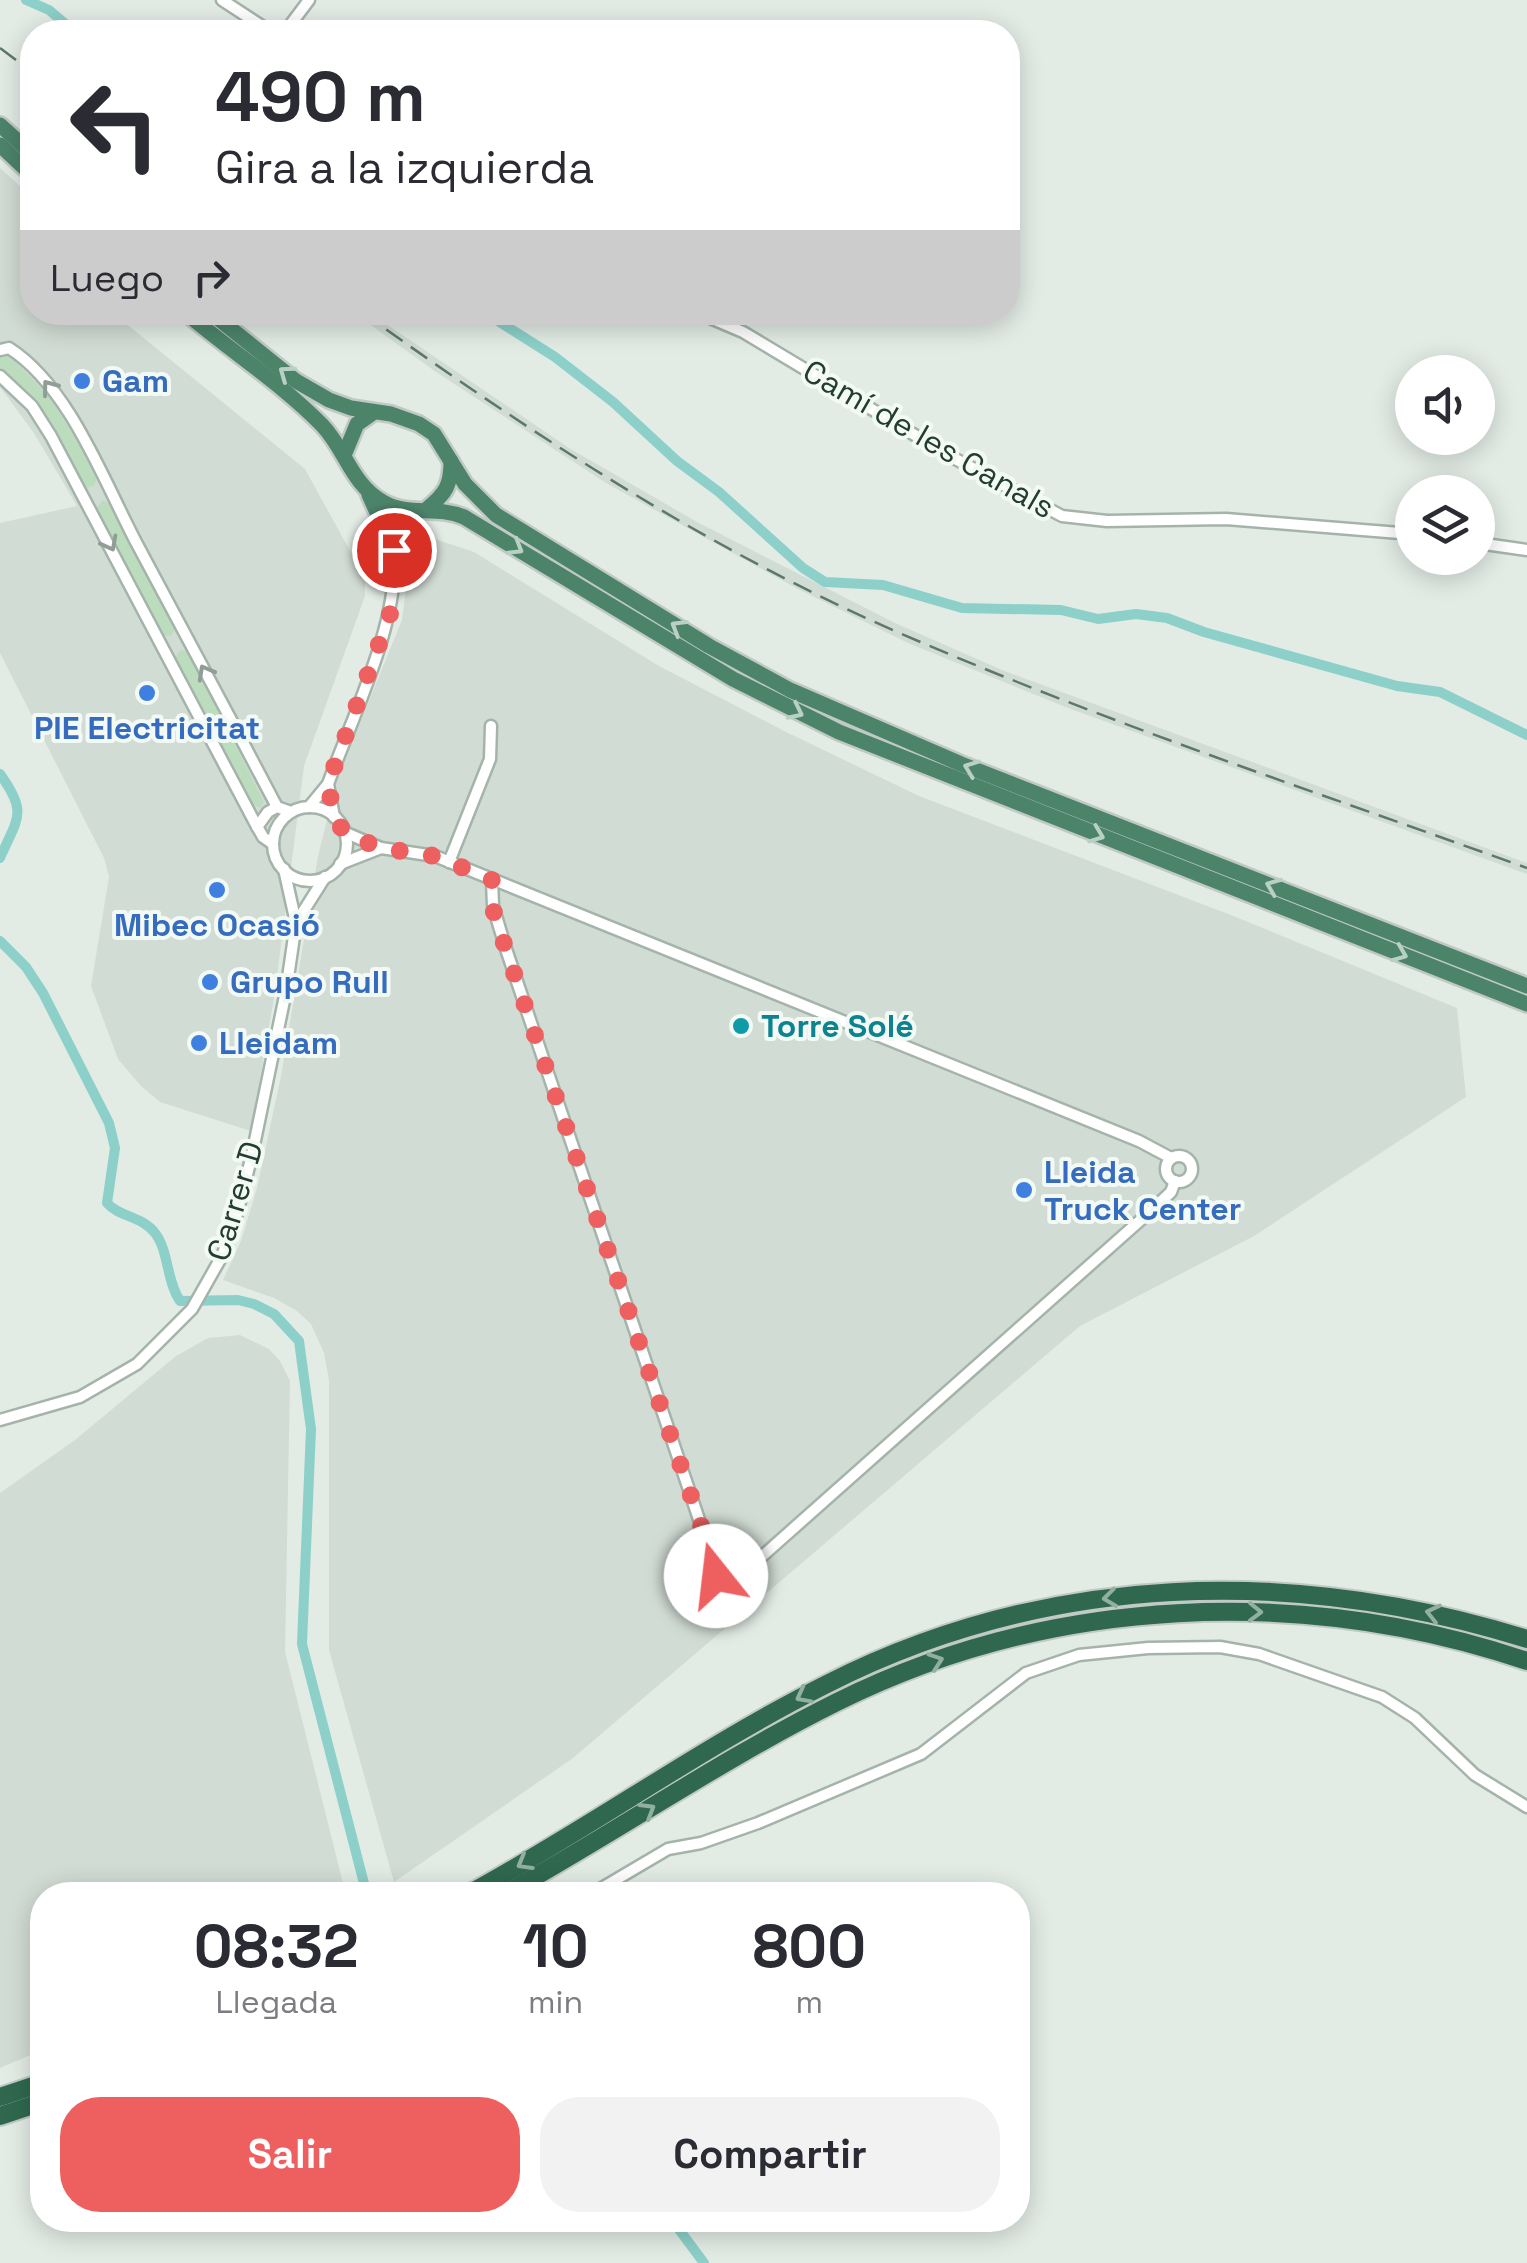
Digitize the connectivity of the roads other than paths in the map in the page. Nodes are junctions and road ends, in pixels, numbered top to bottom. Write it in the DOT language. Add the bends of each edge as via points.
graph roads {
  1 [pos="222,0"];
  2 [pos="253,20"];
  3 [pos="0,125"];
  4 [pos="20,143"];
  5 [pos="0,145"];
  6 [pos="20,163"];
  7 [pos="200,325"];
  8 [pos="227,325"];
  9 [pos="726,325"];
  10 [pos="0,350"];
  11 [pos="0,376"];
  12 [pos="374,412"];
  13 [pos="345,453"];
  14 [pos="451,460"];
  15 [pos="108,487"];
  16 [pos="367,492"];
  17 [pos="85,500"];
  18 [pos="421,510"];
  19 [pos="1395,533"];
  20 [pos="1495,545"];
  21 [pos="394,550"];
  22 [pos="1527,550"];
  23 [pos="186,637"];
  24 [pos="165,650"];
  25 [pos="491,726"];
  26 [pos="328,784"];
  27 [pos="277,807"];
  28 [pos="309,807"];
  29 [pos="291,812"];
  30 [pos="334,817"];
  31 [pos="257,827"];
  32 [pos="344,832"];
  33 [pos="273,844"];
  34 [pos="381,848"];
  35 [pos="449,862"];
  36 [pos="340,864"];
  37 [pos="284,870"];
  38 [pos="326,876"];
  39 [pos="492,880"];
  40 [pos="296,923"];
  41 [pos="1527,986"];
  42 [pos="1527,1004"];
  43 [pos="1171,1158"];
  44 [pos="1176,1181"];
  45 [pos="0,1420"];
  46 [pos="720,1561"];
  47 [pos="741,1569"];
  48 [pos="1527,1639"];
  49 [pos="1527,1661"];
  50 [pos="1527,1808"];
  51 [pos="489,1882"];
  52 [pos="525,1882"];
  53 [pos="612,1882"];
  54 [pos="30,2086"];
  55 [pos="0,2097"];
  56 [pos="30,2106"];
  57 [pos="0,2116"];
  1 -- 2 [label="street"];
  3 -- 4 [label="highway"];
  5 -- 6 [label="highway"];
  7 -- 13 [label="highway" via="303,406"];
  12 -- 8 [label="highway, one-way" via="314,392"];
  9 -- 19 [label="street, Camí de les Canals" via="1062,516 1226,519"];
  15 -- 10 [label="street, one-way" via="50,386 16,353"];
  11 -- 17 [label="street" via="32,406"];
  12 -- 13 [label="highway" via="357,424"];
  12 -- 14 [label="highway" via="419,424"];
  13 -- 16 [label="highway"];
  14 -- 18 [label="highway" via="446,493"];
  41 -- 14 [label="highway, one-way" via="960,764 790,690 511,525 473,493"];
  15 -- 17 [label="street"];
  15 -- 23 [label="street"];
  16 -- 18 [label="highway" via="399,510"];
  16 -- 21 [label="highway"];
  17 -- 24 [label="street, one-way"];
  18 -- 21 [label="highway" via="399,532"];
  18 -- 42 [label="highway, one-way" via="448,511 483,527 708,664 822,724"];
  20 -- 22 [label="street"];
  21 -- 26 [label="street" via="390,614"];
  23 -- 24 [label="street"];
  27 -- 23 [label="street, one-way"];
  24 -- 31 [label="street"];
  25 -- 35 [label="street" via="490,759"];
  26 -- 28 [label="street"];
  26 -- 30 [label="street"];
  27 -- 29 [label="street"];
  27 -- 31 [label="street"];
  28 -- 29 [label="street"];
  28 -- 30 [label="street"];
  29 -- 33 [label="street"];
  30 -- 32 [label="street"];
  31 -- 33 [label="street"];
  32 -- 34 [label="street"];
  32 -- 36 [label="street"];
  33 -- 37 [label="street"];
  34 -- 35 [label="street"];
  34 -- 36 [label="street"];
  35 -- 39 [label="street"];
  36 -- 38 [label="street"];
  37 -- 38 [label="street" via="303,880"];
  37 -- 40 [label="street, Carrer D"];
  38 -- 40 [label="street, Carrer D"];
  39 -- 43 [label="street"];
  39 -- 46 [label="street" via="492,906 505,946 708,1546"];
  40 -- 45 [label="street, Carrer D" via="234,1226 200,1296 148,1354 110,1382"];
  43 -- 44 [label="street" via="1167,1173"];
  43 -- 44 [label="street" via="1184,1157 1191,1167 1188,1178"];
  44 -- 47 [label="street" via="1144,1217"];
  46 -- 47 [label="street" via="731,1558"];
  46 -- 47 [label="street" via="716,1572 722,1582 738,1580"];
  48 -- 51 [label="highway, one-way" via="1399,1605 1268,1590 1144,1594 1014,1616 900,1651 812,1691"];
  52 -- 49 [label="highway, one-way" via="838,1701 924,1665 1031,1634 1142,1616 1271,1612 1406,1628"];
  50 -- 53 [label="street" via="1475,1774 1415,1718 1372,1693 1248,1652 1148,1648 1079,1655 1026,1673 920,1754 758,1824 668,1849"];
  54 -- 55 [label="highway"];
  56 -- 57 [label="highway"];
}
